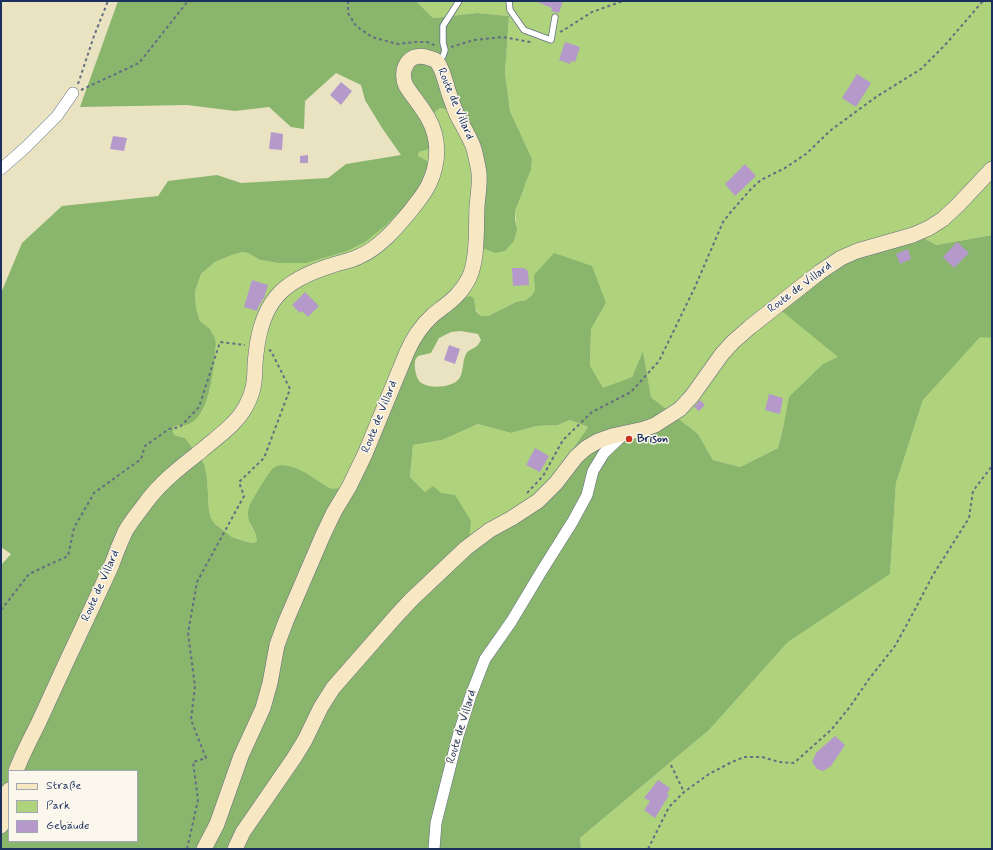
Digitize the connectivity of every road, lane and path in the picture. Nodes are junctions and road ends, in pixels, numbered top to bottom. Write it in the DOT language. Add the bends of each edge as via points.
graph roads {
  1 [pos="108,1"];
  2 [pos="188,1"];
  3 [pos="348,1"];
  4 [pos="459,1"];
  5 [pos="509,1"];
  6 [pos="623,1"];
  7 [pos="983,1"];
  8 [pos="555,17"];
  9 [pos="551,40"];
  10 [pos="445,50"];
  11 [pos="438,63"];
  12 [pos="73,93"];
  13 [pos="1,169"];
  14 [pos="992,169"];
  15 [pos="257,347"];
  16 [pos="626,432"];
  17 [pos="992,466"];
  18 [pos="524,496"];
  19 [pos="1,610"];
  20 [pos="671,765"];
  21 [pos="16,770"];
  22 [pos="684,792"];
  23 [pos="8,794"];
  24 [pos="1,826"];
  25 [pos="187,849"];
  26 [pos="204,849"];
  27 [pos="235,849"];
  28 [pos="434,849"];
  29 [pos="648,849"];
  1 -- 12 [label="path"];
  2 -- 12 [label="path" via="139,63"];
  3 -- 10 [label="path" via="348,13 356,26 372,37 396,44 427,42"];
  4 -- 10 [label="lane" via="443,26"];
  5 -- 9 [label="lane" via="510,10 524,30"];
  6 -- 9 [label="path" via="592,12"];
  7 -- 18 [label="path" via="921,69 876,97 831,130 806,154 751,188 723,222 659,361 631,392 592,412 563,440 543,476"];
  8 -- 9 [label="lane"];
  9 -- 10 [label="path" via="530,42 503,37 474,40"];
  10 -- 11 [label="lane"];
  11 -- 15 [label="street, Route de Villard" via="432,58 416,57 406,65 404,74 406,86 428,118 435,135 436,163 427,188 399,223 372,249 359,257 306,275 281,292 266,312"];
  11 -- 26 [label="street, Route de Villard" via="451,100 473,148 479,172 472,271 459,294 423,325 411,343 365,454 323,535 286,621 277,645 263,708 241,756 217,824"];
  12 -- 13 [label="street" via="57,116"];
  14 -- 16 [label="street, Route de Villard" via="938,223 922,232 857,251 820,272 733,342 680,409 655,425"];
  15 -- 19 [label="path" via="220,342 199,407 180,427 169,429 145,446 141,459 94,494 74,528 68,556 29,574"];
  15 -- 21 [label="street, Route de Villard" via="253,388 242,413 223,433 174,472 149,499 126,531"];
  15 -- 25 [label="path" via="272,351 290,389 264,458 239,482 244,496 198,582 188,633 195,686 191,720 206,758 193,762 198,800"];
  16 -- 27 [label="street, Route de Villard" via="604,438 586,448 545,495 466,548 412,599 333,688 305,740 243,832"];
  16 -- 28 [label="street, Route de Villard" via="604,453 573,521 511,622 485,659 458,736 436,823"];
  17 -- 22 [label="path" via="973,491 968,518 894,646 831,730 794,763 762,757 744,757 709,774"];
  20 -- 22 [label="path"];
  22 -- 29 [label="path" via="669,807"];
  23 -- 24 [label="street"];
}
